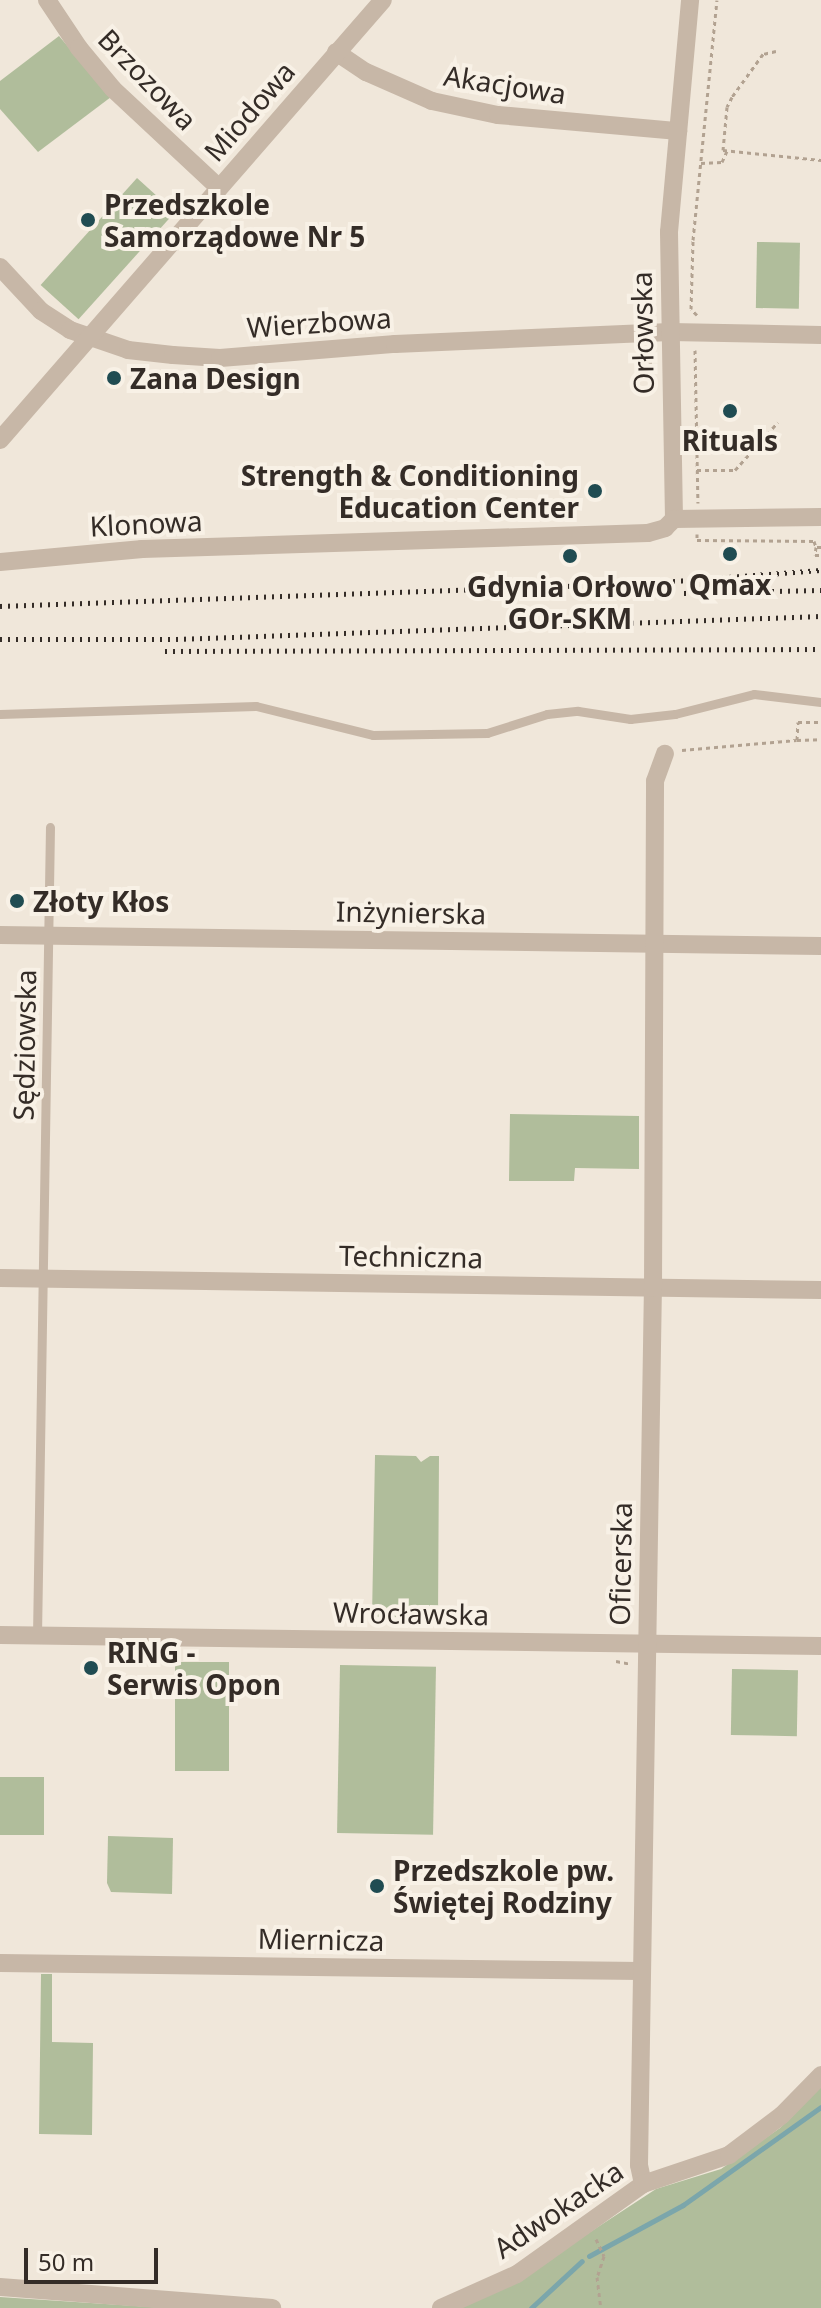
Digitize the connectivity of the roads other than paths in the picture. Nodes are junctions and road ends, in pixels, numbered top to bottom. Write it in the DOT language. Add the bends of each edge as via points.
graph roads {
  1 [pos="47,0"];
  2 [pos="383,0"];
  3 [pos="690,0"];
  4 [pos="336,52"];
  5 [pos="678,131"];
  6 [pos="219,188"];
  7 [pos="0,267"];
  8 [pos="670,332"];
  9 [pos="821,335"];
  10 [pos="87,336"];
  11 [pos="0,440"];
  12 [pos="821,517"];
  13 [pos="674,519"];
  14 [pos="0,562"];
  15 [pos="821,702"];
  16 [pos="0,714"];
  17 [pos="665,754"];
  18 [pos="50,827"];
  19 [pos="0,935"];
  20 [pos="48,936"];
  21 [pos="656,944"];
  22 [pos="821,946"];
  23 [pos="0,1278"];
  24 [pos="44,1278"];
  25 [pos="653,1288"];
  26 [pos="821,1290"];
  27 [pos="0,1635"];
  28 [pos="37,1636"];
  29 [pos="647,1644"];
  30 [pos="821,1646"];
  31 [pos="0,1963"];
  32 [pos="641,1971"];
  33 [pos="821,2075"];
  34 [pos="643,2184"];
  35 [pos="0,2287"];
  36 [pos="272,2308"];
  37 [pos="441,2308"];
  1 -- 6 [label="street, Brzozowa" via="113,89"];
  2 -- 4 [label="street, Miodowa"];
  3 -- 5 [label="street, Orłowska"];
  4 -- 5 [label="street, Akacjowa" via="366,72 432,101 498,115"];
  4 -- 6 [label="street, Miodowa"];
  5 -- 8 [label="street, Orłowska" via="669,232"];
  6 -- 10 [label="street, Miodowa"];
  7 -- 10 [label="street, Wierzbowa" via="55,322"];
  8 -- 9 [label="street, Wierzbowa"];
  8 -- 10 [label="street, Wierzbowa" via="220,358 128,350"];
  8 -- 13 [label="street, Orłowska"];
  10 -- 11 [label="street, Miodowa"];
  12 -- 13 [label="street"];
  13 -- 14 [label="street, Klonowa" via="648,533 142,549"];
  15 -- 16 [label="lane" via="754,694 675,714 630,719 578,711 547,714 487,733 402,735 355,732 256,706"];
  17 -- 21 [label="street, Oficerska" via="655,781"];
  18 -- 20 [label="lane, Sędziowska"];
  19 -- 20 [label="street, Inżynierska"];
  20 -- 21 [label="street, Inżynierska"];
  20 -- 24 [label="lane, Sędziowska"];
  21 -- 22 [label="street, Inżynierska"];
  21 -- 25 [label="street, Oficerska"];
  23 -- 24 [label="street, Techniczna"];
  24 -- 25 [label="street, Techniczna"];
  24 -- 28 [label="lane, Sędziowska"];
  25 -- 26 [label="street, Techniczna"];
  25 -- 29 [label="street, Oficerska"];
  27 -- 28 [label="street, Wrocławska"];
  28 -- 29 [label="street, Wrocławska"];
  29 -- 30 [label="street, Wrocławska"];
  29 -- 32 [label="street, Oficerska"];
  31 -- 32 [label="street, Miernicza"];
  32 -- 34 [label="street, Oficerska"];
  33 -- 34 [label="street, Adwokacka" via="782,2115 729,2155"];
  34 -- 37 [label="street, Adwokacka" via="517,2274"];
  35 -- 36 [label="street"];
}
